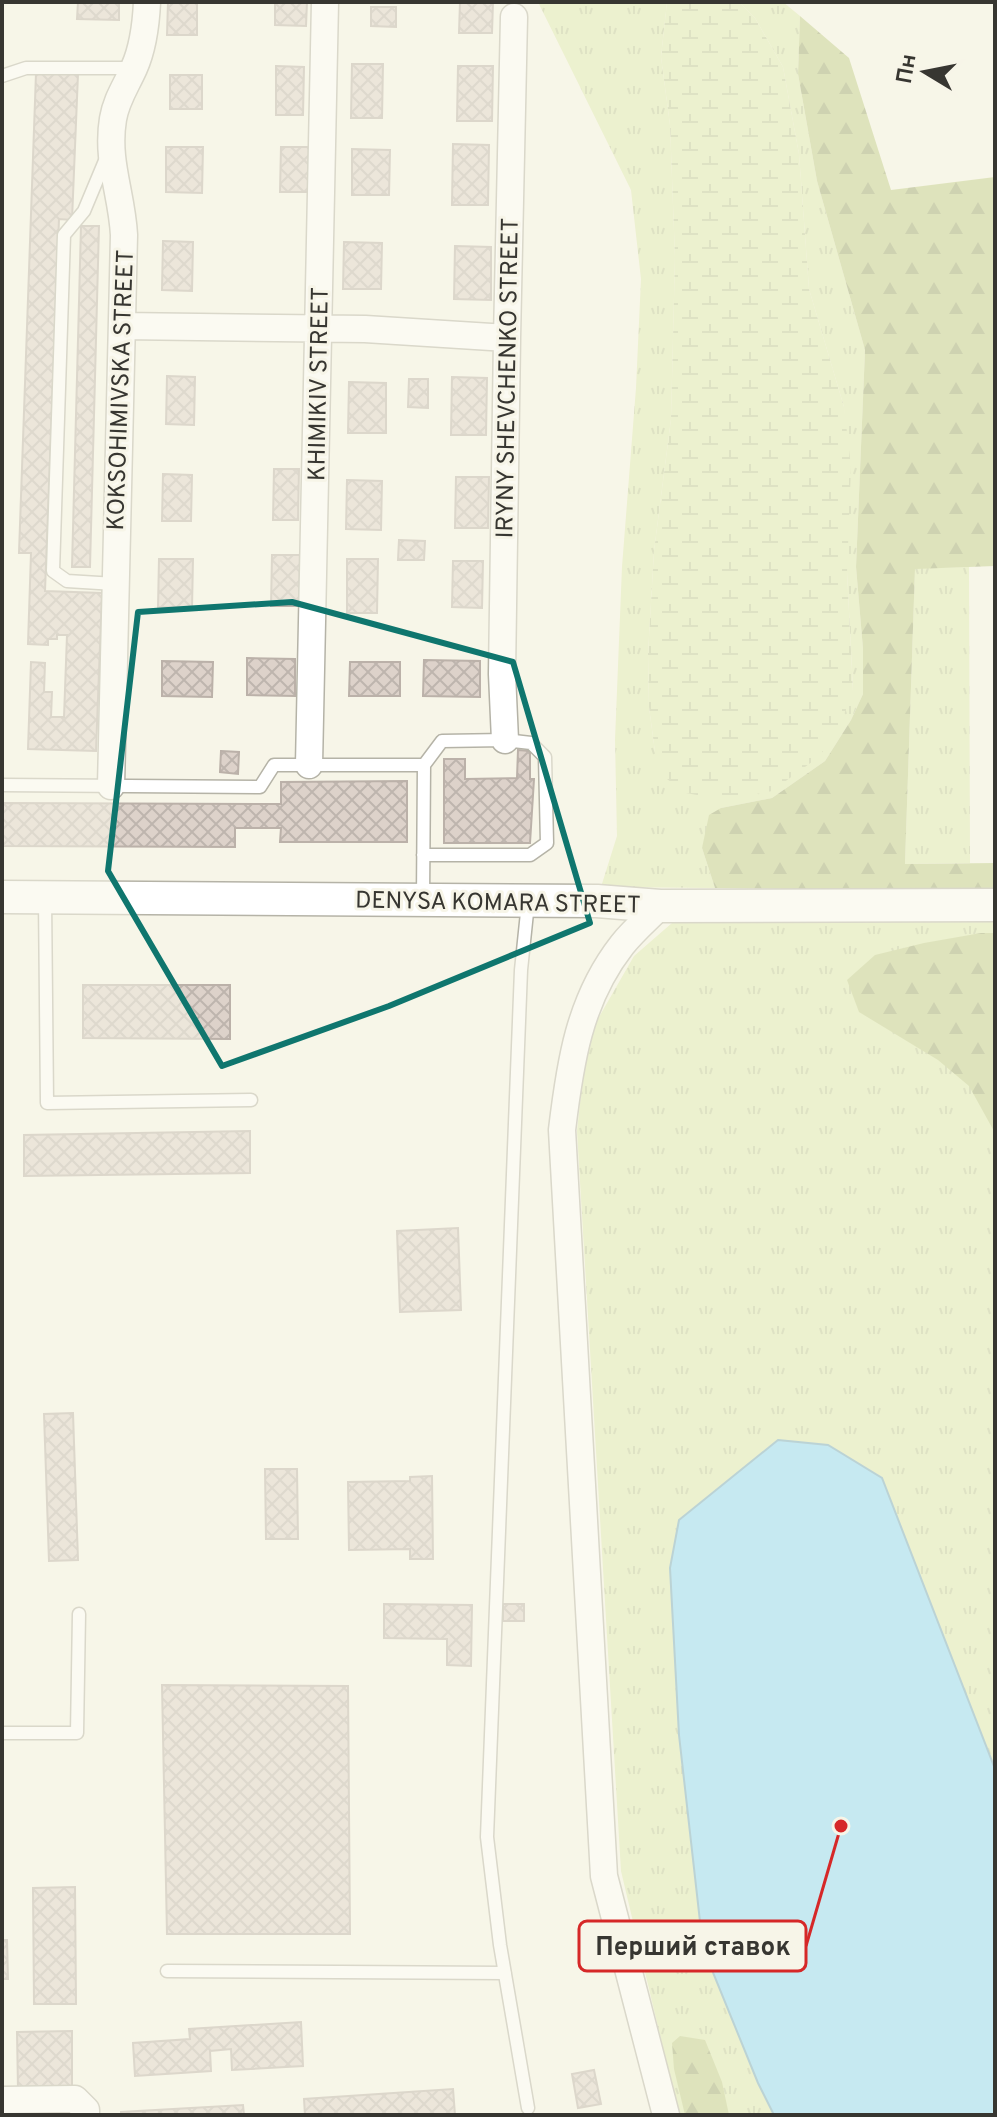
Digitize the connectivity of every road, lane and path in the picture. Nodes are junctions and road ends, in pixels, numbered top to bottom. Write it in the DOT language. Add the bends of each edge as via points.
graph roads {
  1 [pos="147,2"];
  2 [pos="325,2"];
  3 [pos="514,17"];
  4 [pos="134,68"];
  5 [pos="2,76"];
  6 [pos="109,151"];
  7 [pos="122,326"];
  8 [pos="319,329"];
  9 [pos="507,338"];
  10 [pos="115,584"];
  11 [pos="505,740"];
  12 [pos="309,765"];
  13 [pos="424,765"];
  14 [pos="2,785"];
  15 [pos="111,786"];
  16 [pos="423,855"];
  17 [pos="2,897"];
  18 [pos="45,898"];
  19 [pos="423,900"];
  20 [pos="528,901"];
  21 [pos="995,905"];
  22 [pos="660,906"];
  23 [pos="251,1100"];
  24 [pos="79,1614"];
  25 [pos="2,1733"];
  26 [pos="167,1971"];
  27 [pos="505,1973"];
  28 [pos="2,2100"];
  29 [pos="528,2108"];
  30 [pos="86,2115"];
  31 [pos="666,2115"];
  1 -- 4 [label="street, KOKSOHIMIVSKA STREET"];
  2 -- 8 [label="street, KHIMIKIV STREET"];
  3 -- 9 [label="street, IRYNY SHEVCHENKO STREET"];
  4 -- 5 [label="lane" via="26,68"];
  4 -- 6 [label="street, KOKSOHIMIVSKA STREET" via="120,93"];
  6 -- 7 [label="street, KOKSOHIMIVSKA STREET" via="123,207"];
  6 -- 10 [label="lane" via="84,211 64,235 53,571 67,581"];
  7 -- 8 [label="street"];
  7 -- 10 [label="street, KOKSOHIMIVSKA STREET"];
  8 -- 9 [label="street"];
  8 -- 12 [label="street, KHIMIKIV STREET"];
  9 -- 11 [label="street, IRYNY SHEVCHENKO STREET"];
  10 -- 15 [label="street, KOKSOHIMIVSKA STREET"];
  11 -- 13 [label="lane" via="442,741"];
  11 -- 16 [label="lane" via="531,743 545,757 547,843 530,855"];
  12 -- 13 [label="lane"];
  12 -- 15 [label="lane" via="274,765 260,787"];
  13 -- 16 [label="lane"];
  14 -- 15 [label="lane"];
  16 -- 19 [label="lane"];
  17 -- 18 [label="street, DENYSA KOMARA STREET"];
  18 -- 19 [label="street, DENYSA KOMARA STREET"];
  18 -- 23 [label="lane" via="47,1103"];
  19 -- 20 [label="street, DENYSA KOMARA STREET"];
  20 -- 22 [label="street, DENYSA KOMARA STREET"];
  20 -- 27 [label="lane" via="487,1837"];
  21 -- 22 [label="street, DENYSA KOMARA STREET"];
  22 -- 31 [label="street" via="623,944 596,985 570,1061 562,1130 604,1876"];
  24 -- 25 [label="lane" via="77,1733"];
  26 -- 27 [label="lane"];
  27 -- 29 [label="lane"];
  28 -- 30 [label="street" via="75,2099"];
}
